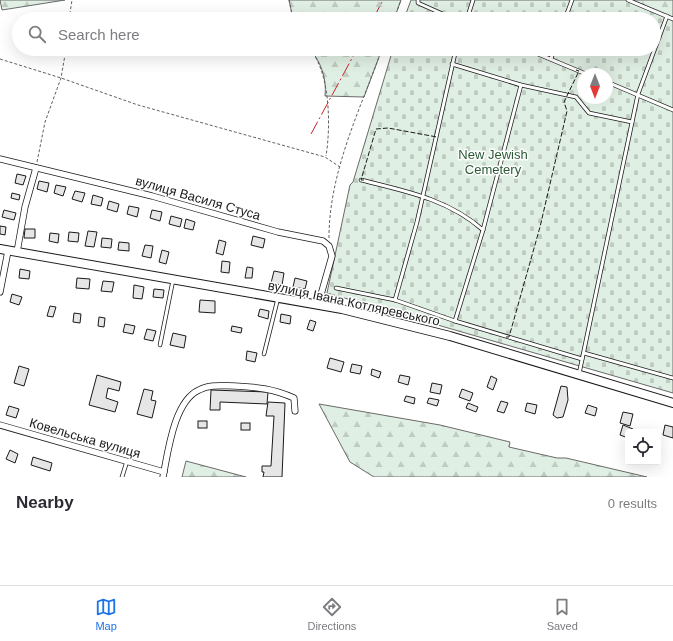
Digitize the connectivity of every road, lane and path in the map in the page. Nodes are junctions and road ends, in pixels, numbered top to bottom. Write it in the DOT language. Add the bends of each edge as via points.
graph roads {
  1 [pos="72,0"];
  2 [pos="289,0"];
  3 [pos="401,0"];
  4 [pos="418,0"];
  5 [pos="474,0"];
  6 [pos="572,0"];
  7 [pos="628,0"];
  8 [pos="70,12"];
  9 [pos="292,12"];
  10 [pos="397,12"];
  11 [pos="438,12"];
  12 [pos="470,12"];
  13 [pos="568,12"];
  14 [pos="657,12"];
  15 [pos="661,14"];
  16 [pos="667,16"];
  17 [pos="673,19"];
  18 [pos="661,32"];
  19 [pos="65,56"];
  20 [pos="315,56"];
  21 [pos="379,56"];
  22 [pos="454,56"];
  23 [pos="543,56"];
  24 [pos="551,56"];
  25 [pos="652,56"];
  26 [pos="0,59"];
  27 [pos="550,59"];
  28 [pos="452,64"];
  29 [pos="577,70"];
  30 [pos="61,78"];
  31 [pos="613,84"];
  32 [pos="521,85"];
  33 [pos="638,94"];
  34 [pos="673,110"];
  35 [pos="632,122"];
  36 [pos="325,157"];
  37 [pos="0,159"];
  38 [pos="340,167"];
  39 [pos="36,168"];
  40 [pos="362,180"];
  41 [pos="423,195"];
  42 [pos="483,230"];
  43 [pos="329,246"];
  44 [pos="8,251"];
  45 [pos="173,279"];
  46 [pos="336,288"];
  47 [pos="0,292"];
  48 [pos="278,298"];
  49 [pos="395,300"];
  50 [pos="318,305"];
  51 [pos="455,321"];
  52 [pos="160,345"];
  53 [pos="584,353"];
  54 [pos="264,354"];
  55 [pos="582,359"];
  56 [pos="579,374"];
  57 [pos="673,378"];
  58 [pos="673,403"];
  59 [pos="295,411"];
  60 [pos="0,425"];
  61 [pos="127,460"];
  62 [pos="163,475"];
  63 [pos="122,477"];
  1 -- 8 [label="path"];
  2 -- 9 [label="path"];
  3 -- 10 [label="path"];
  4 -- 11 [label="lane" via="418,3"];
  5 -- 12 [label="lane"];
  6 -- 13 [label="lane"];
  7 -- 14 [label="lane"];
  15 -- 16 [label="lane"];
  16 -- 17 [label="lane"];
  16 -- 18 [label="lane"];
  19 -- 30 [label="path"];
  20 -- 36 [label="path" via="326,84 328,140"];
  21 -- 38 [label="path"];
  22 -- 28 [label="lane"];
  23 -- 27 [label="lane"];
  24 -- 27 [label="lane"];
  25 -- 33 [label="lane"];
  26 -- 30 [label="path"];
  27 -- 29 [label="lane"];
  28 -- 32 [label="lane"];
  28 -- 41 [label="lane"];
  30 -- 36 [label="path" via="138,105"];
  30 -- 39 [label="path" via="45,122"];
  31 -- 33 [label="lane"];
  32 -- 35 [label="lane" via="576,97 589,114"];
  32 -- 42 [label="lane"];
  33 -- 34 [label="lane"];
  33 -- 35 [label="lane"];
  35 -- 53 [label="lane"];
  36 -- 38 [label="path"];
  37 -- 39 [label="street, вулиця Василя Стуса"];
  38 -- 43 [label="path" via="333,188"];
  39 -- 43 [label="street, вулиця Василя Стуса" via="152,196 278,232 323,241"];
  39 -- 44 [label="street" via="25,207"];
  40 -- 41 [label="lane"];
  41 -- 42 [label="lane" via="444,203"];
  41 -- 49 [label="lane"];
  42 -- 51 [label="lane"];
  43 -- 50 [label="street" via="332,256"];
  44 -- 45 [label="street, вулиця Івана Котляревського"];
  44 -- 47 [label="street"];
  45 -- 48 [label="street, вулиця Івана Котляревського"];
  45 -- 52 [label="lane"];
  46 -- 49 [label="lane"];
  48 -- 50 [label="street, вулиця Івана Котляревського"];
  48 -- 54 [label="lane"];
  49 -- 51 [label="lane"];
  50 -- 56 [label="street, вулиця Івана Котляревського" via="450,336"];
  51 -- 55 [label="lane"];
  53 -- 55 [label="lane"];
  53 -- 57 [label="lane"];
  55 -- 56 [label="lane"];
  56 -- 58 [label="street, вулиця Івана Котляревського"];
  59 -- 62 [label="street" via="294,398 278,390 212,386 198,390 190,396 177,414"];
  60 -- 61 [label="street, Ковельська вулиця"];
  61 -- 62 [label="street, Ковельська вулиця"];
  61 -- 63 [label="lane"];
}
